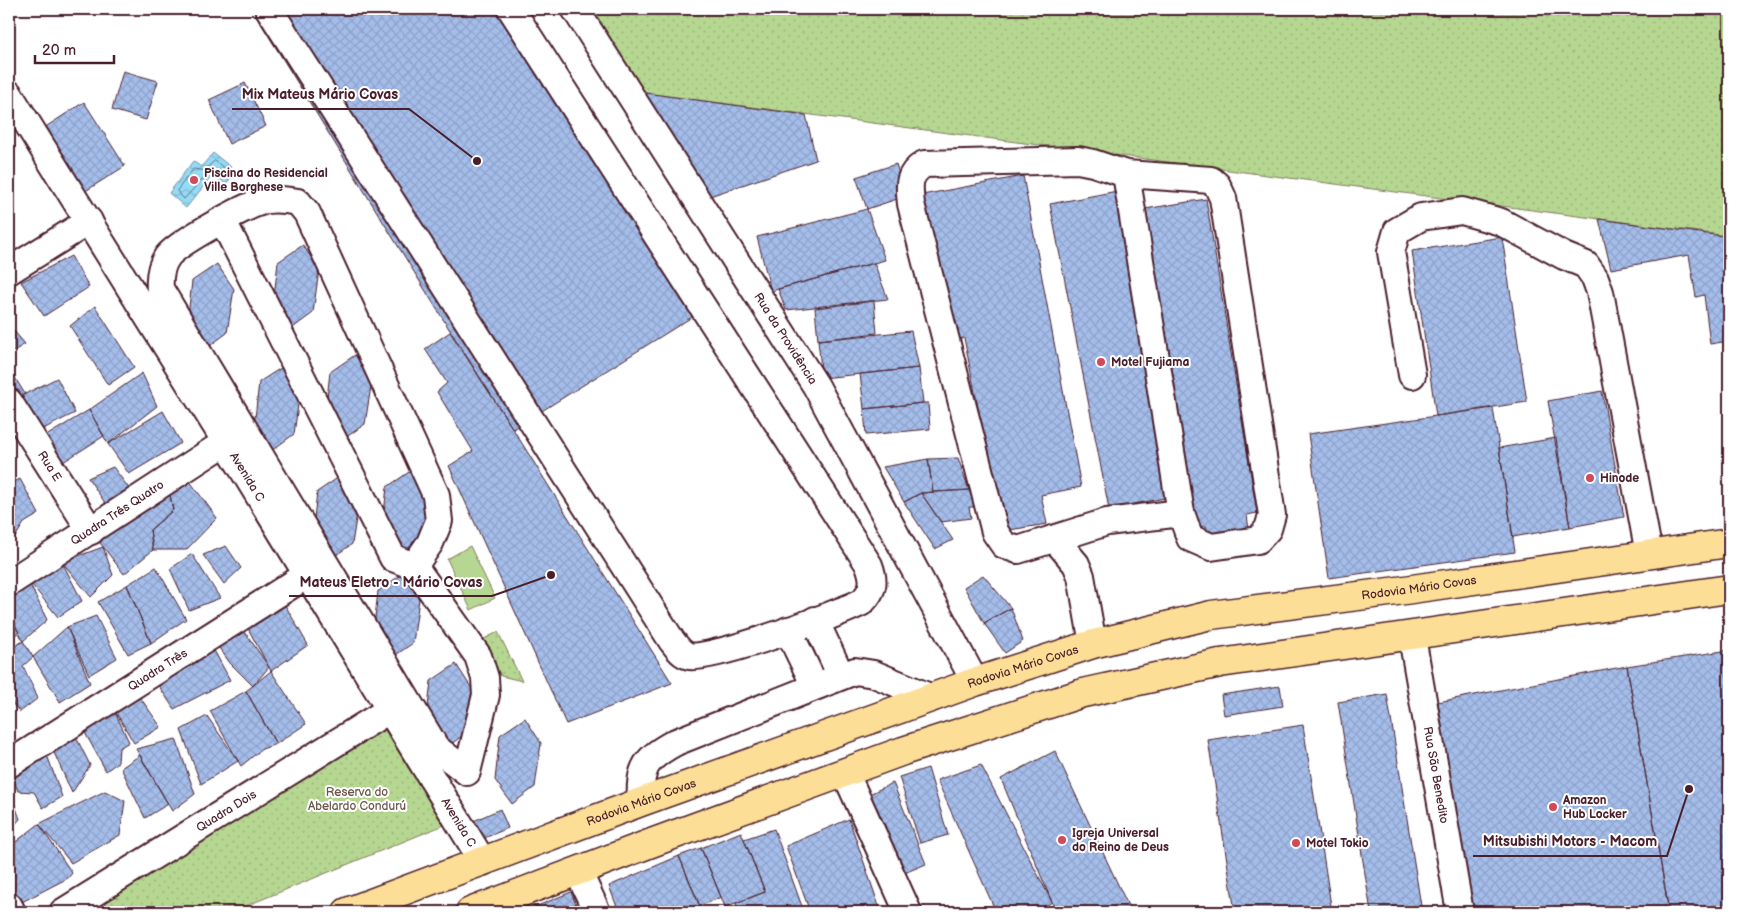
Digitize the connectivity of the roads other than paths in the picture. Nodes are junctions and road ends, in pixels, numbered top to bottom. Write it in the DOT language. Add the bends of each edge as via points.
graph roads {
  1 [pos="269,9"];
  2 [pos="511,9"];
  3 [pos="575,9"];
  4 [pos="9,94"];
  5 [pos="1126,174"];
  6 [pos="89,221"];
  7 [pos="223,221"];
  8 [pos="9,271"];
  9 [pos="1412,375"];
  10 [pos="9,402"];
  11 [pos="226,442"];
  12 [pos="1181,513"];
  13 [pos="91,530"];
  14 [pos="1055,539"];
  15 [pos="1729,543"];
  16 [pos="1649,554"];
  17 [pos="414,566"];
  18 [pos="308,575"];
  19 [pos="9,583"];
  20 [pos="1729,589"];
  21 [pos="815,620"];
  22 [pos="788,630"];
  23 [pos="1412,637"];
  24 [pos="1093,644"];
  25 [pos="841,676"];
  26 [pos="975,682"];
  27 [pos="815,686"];
  28 [pos="932,698"];
  29 [pos="389,710"];
  30 [pos="892,712"];
  31 [pos="903,751"];
  32 [pos="9,764"];
  33 [pos="845,772"];
  34 [pos="720,773"];
  35 [pos="641,802"];
  36 [pos="734,812"];
  37 [pos="483,862"];
  38 [pos="578,871"];
  39 [pos="9,906"];
  40 [pos="12,912"];
  41 [pos="63,912"];
  42 [pos="347,912"];
  43 [pos="470,912"];
  44 [pos="597,912"];
  45 [pos="908,912"];
  46 [pos="1460,912"];
  1 -- 22 [label="street" via="682,654 701,656"];
  2 -- 21 [label="street" via="869,565 874,580 871,593 862,602"];
  3 -- 26 [label="street, Rua da Providência" via="816,386"];
  4 -- 6 [label="street, Avenida C"];
  5 -- 12 [label="street"];
  5 -- 12 [label="street" via="1211,180 1218,185 1223,198 1272,514 1268,529 1258,540 1211,547 1190,538"];
  5 -- 14 [label="street" via="1078,160 924,164 913,171 909,185 911,204 995,532 1004,545 1018,550"];
  6 -- 8 [label="street"];
  6 -- 11 [label="street, Avenida C"];
  7 -- 17 [label="street" via="393,558"];
  7 -- 17 [label="street" via="261,201 298,202 307,214 436,496 439,521 430,543"];
  7 -- 17 [label="street" via="168,255 158,275 160,289 433,744 467,772 486,695 485,678 478,656"];
  9 -- 16 [label="street" via="1391,252 1397,231 1421,217 1462,211 1501,222 1586,265 1600,292"];
  10 -- 13 [label="street, Rua E"];
  11 -- 13 [label="street, Quadra Três Quatro"];
  11 -- 18 [label="street, Avenida C"];
  12 -- 14 [label="street" via="1107,522"];
  13 -- 19 [label="street, Quadra Três Quatro"];
  14 -- 24 [label="street" via="1076,564 1081,576"];
  15 -- 16 [label="main road, Rodovia Mário Covas"];
  16 -- 24 [label="main road, Rodovia Mário Covas" via="1212,615"];
  18 -- 29 [label="street, Avenida C"];
  18 -- 32 [label="street, Quadra Três"];
  20 -- 23 [label="main road"];
  21 -- 22 [label="street"];
  21 -- 25 [label="street"];
  22 -- 27 [label="street"];
  23 -- 31 [label="main road" via="1220,663 1083,692"];
  23 -- 46 [label="street, Rua São Benedito"];
  24 -- 26 [label="main road, Rodovia Mário Covas"];
  25 -- 27 [label="street"];
  25 -- 28 [label="street" via="855,671 874,674"];
  26 -- 28 [label="main road, Rodovia Mário Covas"];
  27 -- 35 [label="street" via="654,754 645,766 640,782"];
  28 -- 30 [label="main road, Rodovia Mário Covas"];
  29 -- 37 [label="street, Avenida C"];
  29 -- 41 [label="street, Quadra Dois"];
  30 -- 31 [label="main road" via="909,722 910,733"];
  30 -- 34 [label="main road, Rodovia Mário Covas"];
  31 -- 33 [label="main road"];
  33 -- 36 [label="main road"];
  33 -- 45 [label="street"];
  34 -- 35 [label="main road, Rodovia Mário Covas"];
  34 -- 36 [label="main road" via="712,790 714,802 720,809"];
  35 -- 37 [label="main road, Rodovia Mário Covas"];
  36 -- 38 [label="main road"];
  37 -- 42 [label="main road, Rodovia Mário Covas"];
  38 -- 43 [label="main road"];
  38 -- 44 [label="street"];
  39 -- 40 [label="street"];
}
